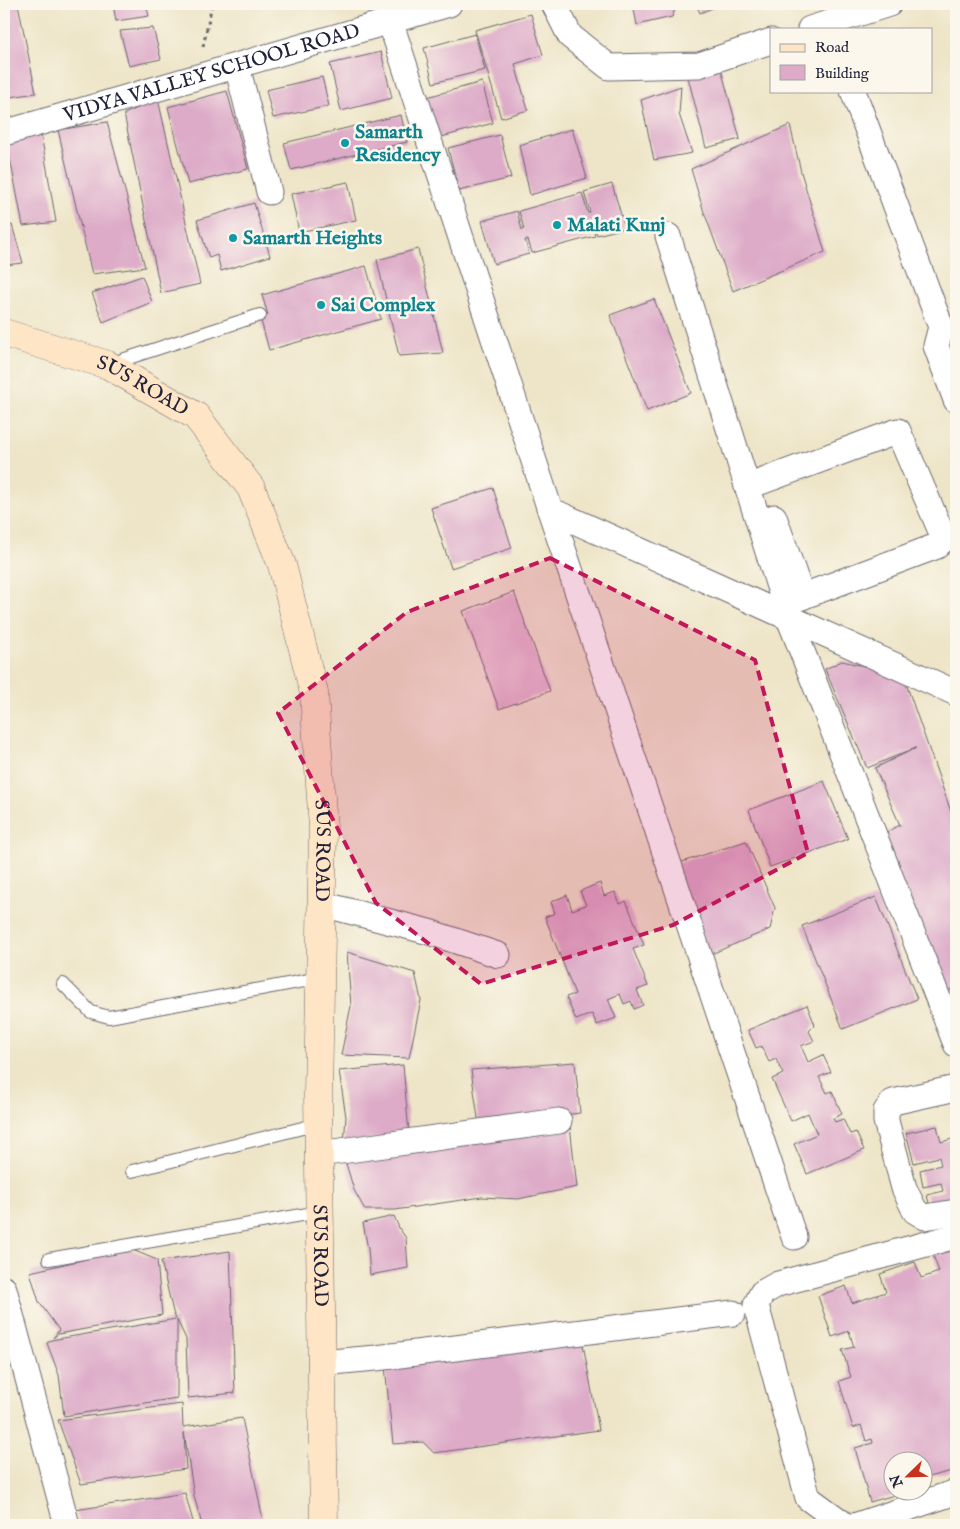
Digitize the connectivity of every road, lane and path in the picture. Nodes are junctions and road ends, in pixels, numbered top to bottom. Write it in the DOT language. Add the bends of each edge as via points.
graph roads {
  1 [pos="212,4"];
  2 [pos="449,4"];
  3 [pos="554,4"];
  4 [pos="889,4"];
  5 [pos="390,21"];
  6 [pos="822,27"];
  7 [pos="770,41"];
  8 [pos="237,66"];
  9 [pos="197,77"];
  10 [pos="852,92"];
  11 [pos="4,133"];
  12 [pos="269,192"];
  13 [pos="668,236"];
  14 [pos="260,315"];
  15 [pos="4,333"];
  16 [pos="108,365"];
  17 [pos="956,400"];
  18 [pos="754,484"];
  19 [pos="550,510"];
  20 [pos="792,606"];
  21 [pos="956,693"];
  22 [pos="322,904"];
  23 [pos="498,955"];
  24 [pos="320,978"];
  25 [pos="63,984"];
  26 [pos="956,1044"];
  27 [pos="956,1088"];
  28 [pos="559,1121"];
  29 [pos="318,1124"];
  30 [pos="319,1154"];
  31 [pos="132,1171"];
  32 [pos="319,1212"];
  33 [pos="956,1212"];
  34 [pos="956,1236"];
  35 [pos="794,1237"];
  36 [pos="50,1259"];
  37 [pos="4,1289"];
  38 [pos="733,1313"];
  39 [pos="321,1363"];
  40 [pos="956,1492"];
  41 [pos="320,1524"];
  42 [pos="67,1525"];
  43 [pos="845,1525"];
  44 [pos="857,1525"];
  1 -- 9 [label="path"];
  2 -- 5 [label="street, VIDYA VALLEY SCHOOL ROAD"];
  3 -- 7 [label="street" via="570,36 609,67 699,65"];
  4 -- 6 [label="street"];
  5 -- 8 [label="street, VIDYA VALLEY SCHOOL ROAD"];
  5 -- 19 [label="street"];
  8 -- 9 [label="street, VIDYA VALLEY SCHOOL ROAD"];
  8 -- 12 [label="street"];
  9 -- 11 [label="street, VIDYA VALLEY SCHOOL ROAD"];
  10 -- 17 [label="street" via="941,327 936,346"];
  13 -- 18 [label="street"];
  14 -- 16 [label="lane"];
  15 -- 16 [label="main road, SUS ROAD"];
  16 -- 22 [label="main road, SUS ROAD" via="196,416 251,488 282,566 314,693 323,828"];
  18 -- 20 [label="street"];
  18 -- 20 [label="street" via="898,430 943,536 937,546"];
  19 -- 20 [label="street"];
  19 -- 35 [label="street"];
  20 -- 21 [label="street"];
  20 -- 26 [label="street"];
  22 -- 23 [label="street" via="429,932"];
  22 -- 24 [label="main road, SUS ROAD"];
  24 -- 25 [label="lane" via="109,1017 91,1012"];
  24 -- 29 [label="main road, SUS ROAD"];
  27 -- 33 [label="street" via="893,1102 886,1111 886,1121 904,1188 915,1211 925,1217"];
  28 -- 30 [label="street"];
  29 -- 30 [label="main road, SUS ROAD"];
  29 -- 31 [label="lane"];
  30 -- 32 [label="main road, SUS ROAD"];
  32 -- 36 [label="lane"];
  32 -- 39 [label="main road, SUS ROAD"];
  34 -- 43 [label="street" via="778,1284 762,1293 756,1305 808,1498"];
  37 -- 42 [label="street"];
  38 -- 39 [label="street"];
  39 -- 41 [label="main road, SUS ROAD"];
  40 -- 44 [label="street"];
}
